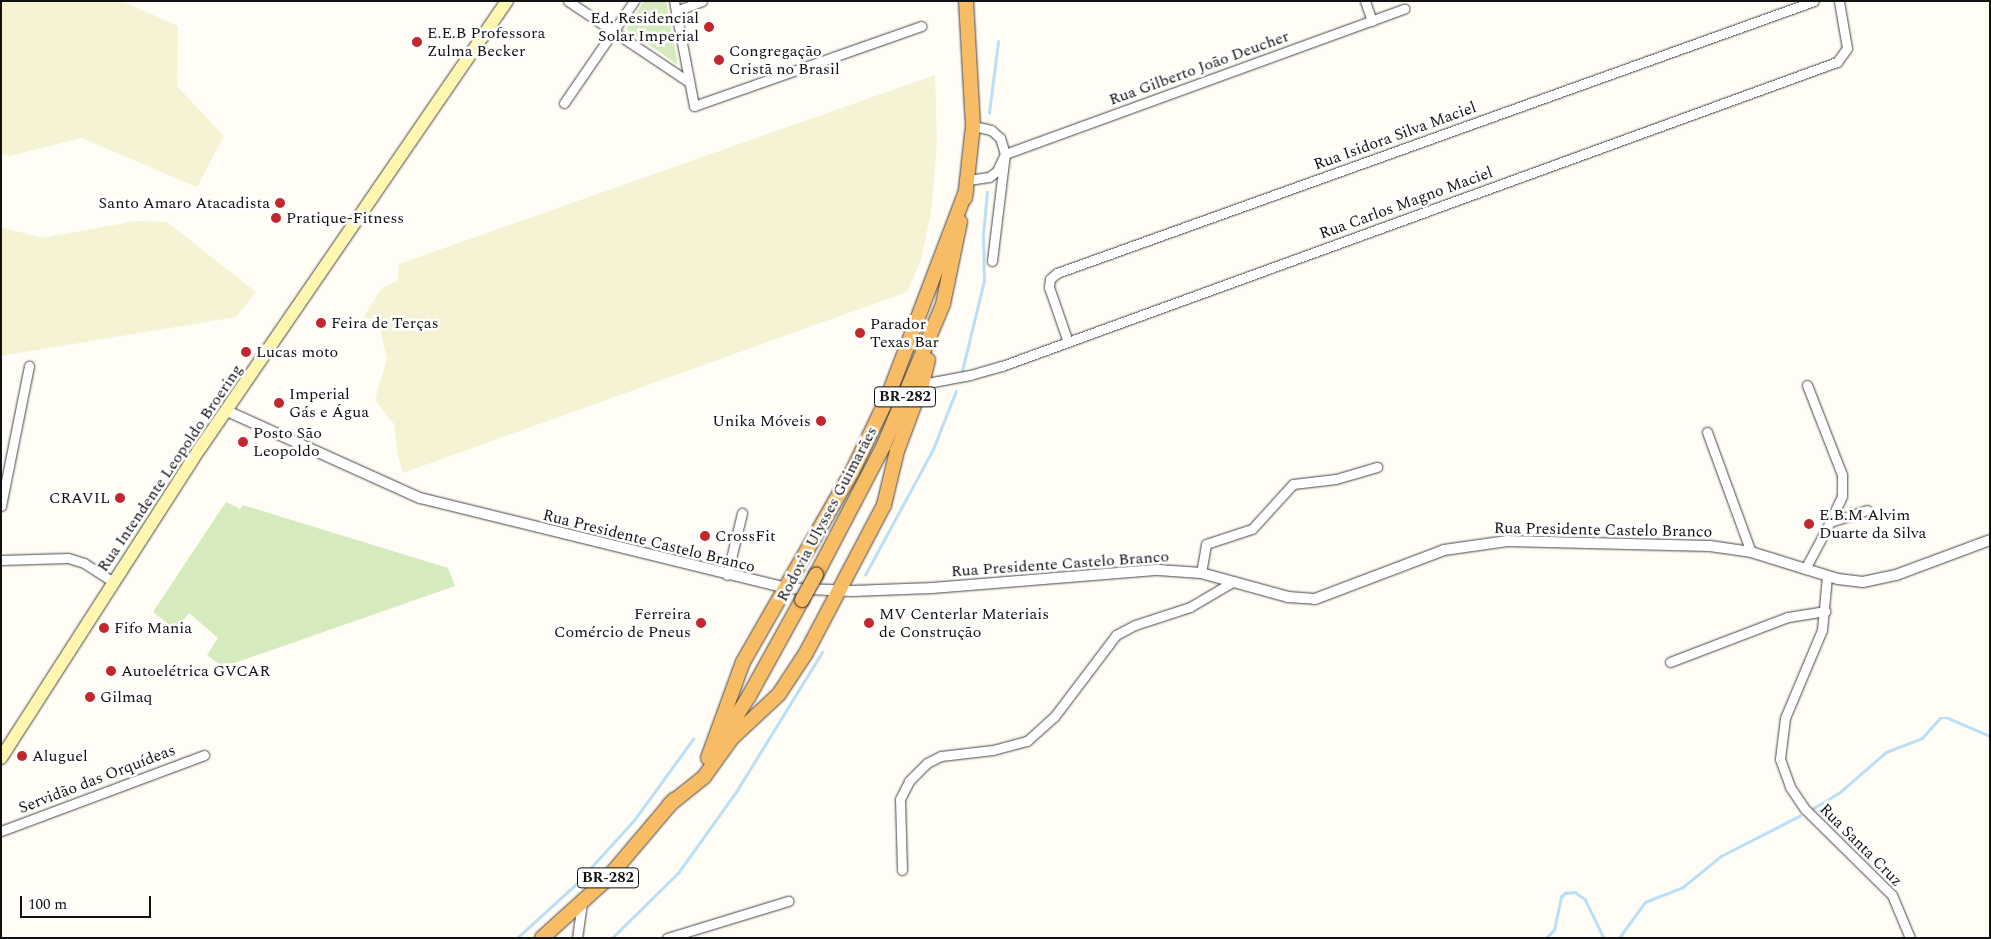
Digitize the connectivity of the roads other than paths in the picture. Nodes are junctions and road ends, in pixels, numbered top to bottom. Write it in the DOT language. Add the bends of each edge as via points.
graph roads {
  1 [pos="507,1"];
  2 [pos="568,1"];
  3 [pos="634,1"];
  4 [pos="702,1"];
  5 [pos="966,1"];
  6 [pos="1365,1"];
  7 [pos="1814,1"];
  8 [pos="1839,1"];
  9 [pos="675,6"];
  10 [pos="1404,9"];
  11 [pos="1372,21"];
  12 [pos="921,26"];
  13 [pos="614,31"];
  14 [pos="690,82"];
  15 [pos="564,103"];
  16 [pos="973,126"];
  17 [pos="1005,154"];
  18 [pos="967,185"];
  19 [pos="992,261"];
  20 [pos="943,304"];
  21 [pos="1068,342"];
  22 [pos="29,366"];
  23 [pos="922,384"];
  24 [pos="1807,385"];
  25 [pos="227,411"];
  26 [pos="1707,432"];
  27 [pos="1377,467"];
  28 [pos="1,506"];
  29 [pos="1867,510"];
  30 [pos="742,513"];
  31 [pos="1830,522"];
  32 [pos="1990,540"];
  33 [pos="1751,552"];
  34 [pos="1,560"];
  35 [pos="1805,569"];
  36 [pos="1202,573"];
  37 [pos="727,575"];
  38 [pos="1826,576"];
  39 [pos="1234,581"];
  40 [pos="113,582"];
  41 [pos="786,588"];
  42 [pos="839,590"];
  43 [pos="1826,611"];
  44 [pos="1670,662"];
  45 [pos="204,755"];
  46 [pos="1,758"];
  47 [pos="708,758"];
  48 [pos="669,806"];
  49 [pos="1,831"];
  50 [pos="902,870"];
  51 [pos="788,901"];
  52 [pos="582,904"];
  53 [pos="542,938"];
  54 [pos="578,938"];
  55 [pos="667,938"];
  56 [pos="1910,938"];
  1 -- 25 [label="main road, Rua Intendente Leopoldo Broering"];
  2 -- 13 [label="street"];
  3 -- 13 [label="street"];
  4 -- 9 [label="street"];
  5 -- 16 [label="highway, Rodovia Ulysses Guimarães / BR-282"];
  6 -- 11 [label="street"];
  7 -- 21 [label="street, Rua Isidora Silva Maciel" via="1058,272 1050,279 1049,287"];
  8 -- 21 [label="street, Rua Carlos Magno Maciel" via="1847,48 1837,62"];
  9 -- 14 [label="street"];
  10 -- 11 [label="street, Rua Gilberto João Deucher"];
  11 -- 17 [label="street, Rua Gilberto João Deucher"];
  12 -- 14 [label="street" via="694,106"];
  13 -- 14 [label="street"];
  13 -- 15 [label="street"];
  16 -- 17 [label="street" via="990,130 1000,138"];
  16 -- 18 [label="highway, Rodovia Ulysses Guimarães / BR-282"];
  17 -- 18 [label="street" via="997,171"];
  17 -- 19 [label="street"];
  18 -- 20 [label="highway, Rodovia Ulysses Guimarães / BR-282"];
  18 -- 41 [label="highway" via="887,398 852,472"];
  20 -- 23 [label="highway"];
  20 -- 47 [label="highway, Rodovia Ulysses Guimarães / BR-282, bridge" via="883,448 749,696"];
  21 -- 23 [label="street, Rua Carlos Magno Maciel" via="970,376"];
  22 -- 28 [label="street"];
  23 -- 42 [label="highway" via="897,451 884,505"];
  24 -- 31 [label="street" via="1842,475 1842,496"];
  25 -- 37 [label="street, Rua Presidente Castelo Branco" via="420,498"];
  25 -- 40 [label="main road, Rua Intendente Leopoldo Broering"];
  26 -- 33 [label="street"];
  27 -- 36 [label="street" via="1336,478 1293,484 1252,529 1206,544"];
  29 -- 31 [label="street"];
  30 -- 37 [label="street"];
  31 -- 35 [label="street"];
  32 -- 38 [label="street, Rua Presidente Castelo Branco" via="1877,580 1853,582"];
  33 -- 35 [label="street, Rua Presidente Castelo Branco"];
  33 -- 39 [label="street, Rua Presidente Castelo Branco" via="1710,546 1507,541 1444,550 1314,598 1288,597"];
  34 -- 40 [label="street" via="68,558 84,563"];
  35 -- 38 [label="street, Rua Presidente Castelo Branco"];
  36 -- 39 [label="street, Rua Presidente Castelo Branco"];
  36 -- 42 [label="street, Rua Presidente Castelo Branco" via="1158,570 959,587"];
  37 -- 41 [label="street, Rua Presidente Castelo Branco"];
  38 -- 43 [label="street, Rua Santa Cruz"];
  39 -- 50 [label="street" via="1190,606 1116,635 1054,717 1027,741 993,750 941,756 927,763 909,781 900,799"];
  40 -- 46 [label="main road, Rua Intendente Leopoldo Broering"];
  41 -- 42 [label="street, Rua Presidente Castelo Branco"];
  41 -- 47 [label="highway" via="737,674"];
  42 -- 48 [label="highway" via="806,653 779,694 732,738 704,777"];
  43 -- 44 [label="street" via="1788,617"];
  43 -- 56 [label="street, Rua Santa Cruz" via="1818,644 1785,718 1780,759 1790,787 1805,809 1892,895"];
  45 -- 49 [label="street, Servidão das Orquídeas"];
  47 -- 48 [label="highway, Rodovia Ulysses Guimarães / BR-282"];
  48 -- 52 [label="highway, Rodovia Ulysses Guimarães / BR-282" via="632,852"];
  51 -- 55 [label="street"];
  52 -- 53 [label="highway, Rodovia Ulysses Guimarães / BR-282"];
  52 -- 54 [label="street"];
}
